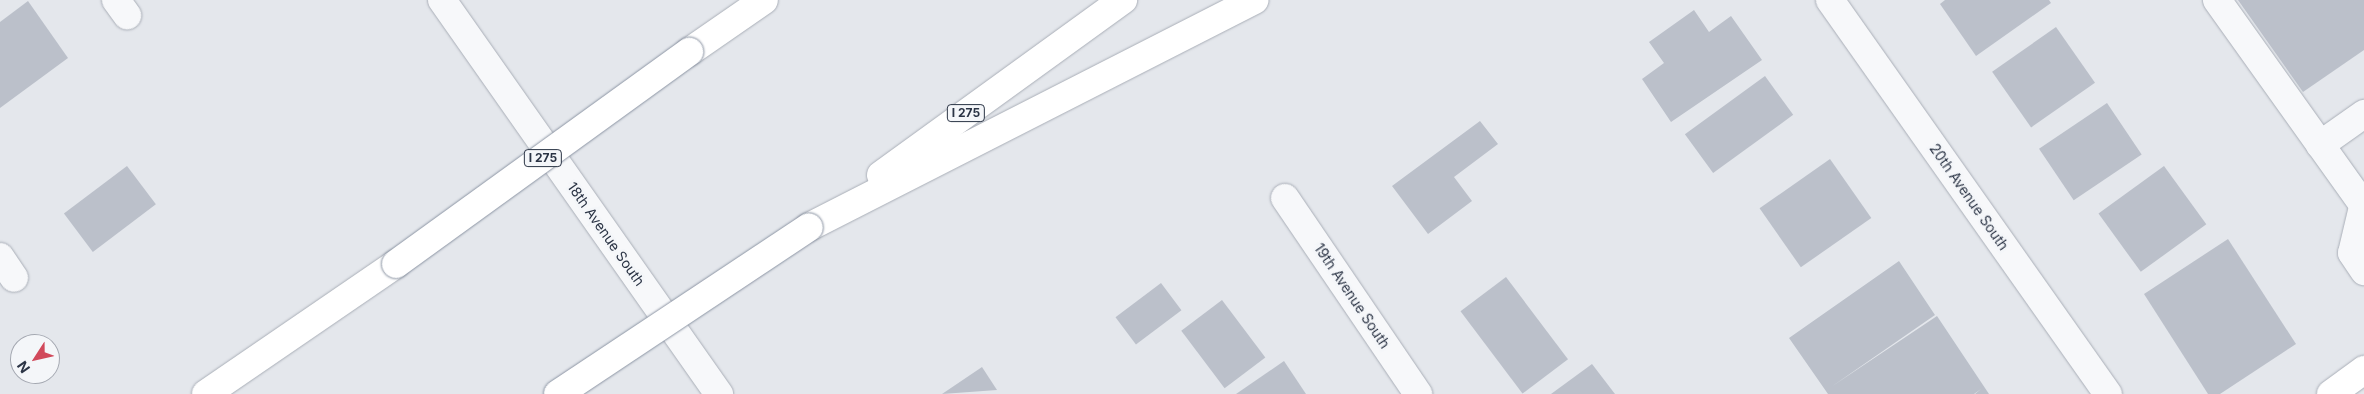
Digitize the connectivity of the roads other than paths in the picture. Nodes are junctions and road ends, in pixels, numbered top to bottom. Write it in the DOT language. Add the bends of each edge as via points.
graph roads {
  1 [pos="442,0"];
  2 [pos="751,0"];
  3 [pos="764,0"];
  4 [pos="1123,0"];
  5 [pos="1254,0"];
  6 [pos="1830,0"];
  7 [pos="2217,0"];
  8 [pos="690,52"];
  9 [pos="2364,114"];
  10 [pos="2320,145"];
  11 [pos="1285,198"];
  12 [pos="2364,207"];
  13 [pos="809,227"];
  14 [pos="2364,271"];
  15 [pos="2364,370"];
  16 [pos="2104,392"];
  17 [pos="206,394"];
  18 [pos="558,394"];
  19 [pos="719,394"];
  20 [pos="1418,394"];
  21 [pos="2331,394"];
  1 -- 19 [label="street, 18th Avenue South"];
  2 -- 8 [label="highway"];
  3 -- 8 [label="highway, I 275"];
  4 -- 13 [label="highway, I 275"];
  5 -- 13 [label="highway"];
  6 -- 16 [label="street, 20th Avenue South"];
  7 -- 10 [label="street"];
  8 -- 17 [label="highway, I 275, bridge" via="396,264"];
  9 -- 10 [label="street"];
  10 -- 12 [label="street"];
  11 -- 20 [label="street, 19th Avenue South"];
  12 -- 14 [label="street" via="2352,253"];
  13 -- 18 [label="highway, I 275, bridge"];
  15 -- 21 [label="highway"];
}
